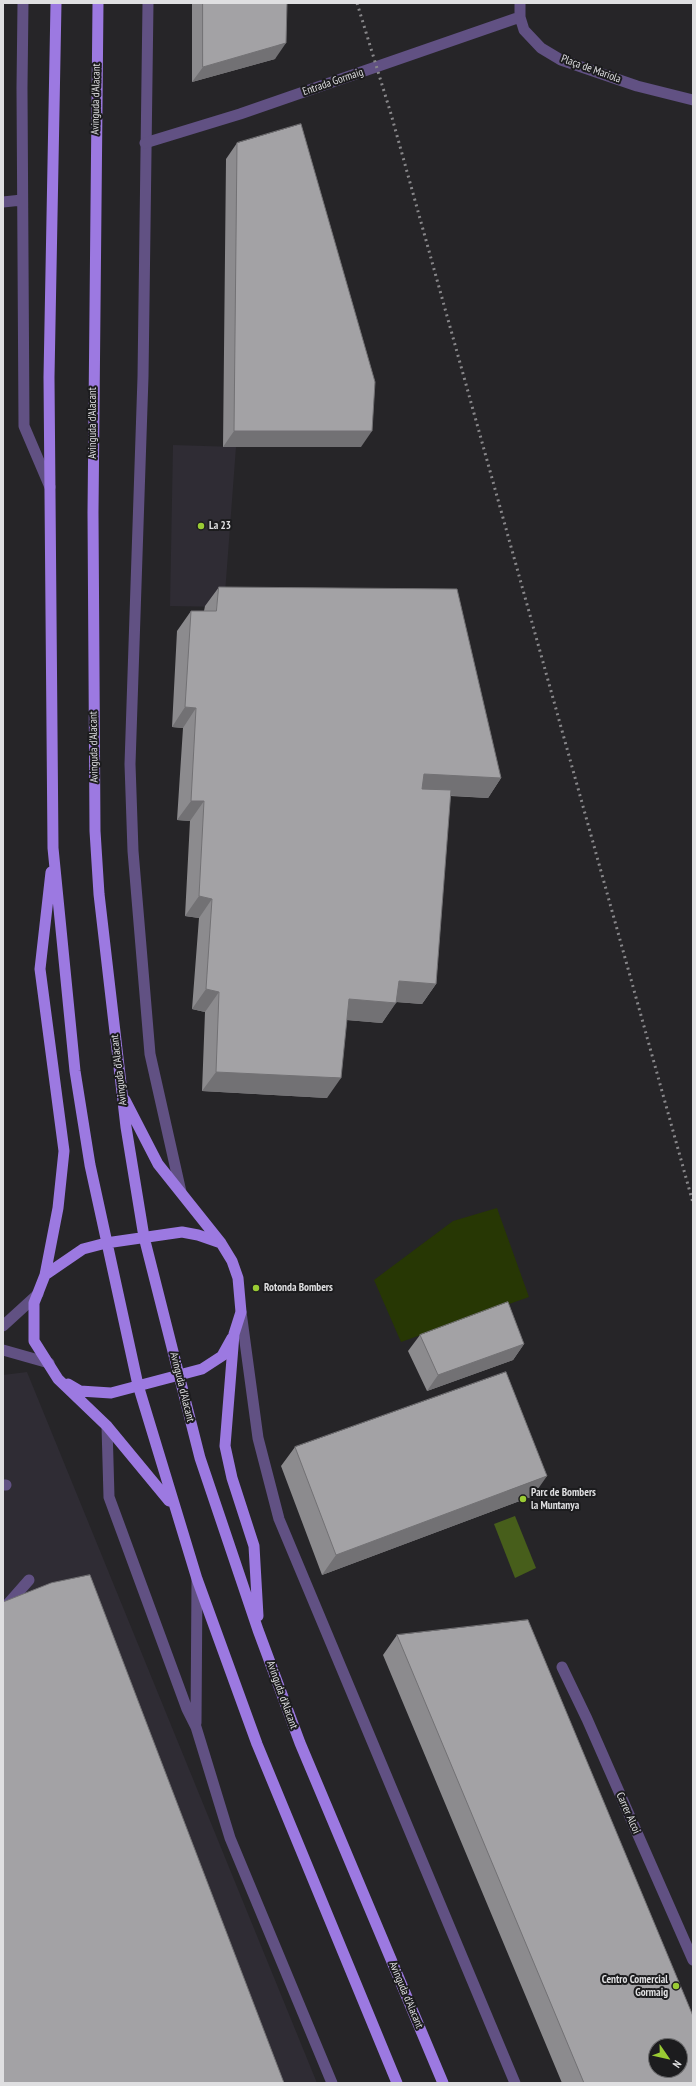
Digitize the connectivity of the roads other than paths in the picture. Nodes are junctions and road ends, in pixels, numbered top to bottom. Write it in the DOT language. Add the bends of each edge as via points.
graph roads {
  1 [pos="23,3"];
  2 [pos="56,3"];
  3 [pos="98,3"];
  4 [pos="148,3"];
  5 [pos="520,3"];
  6 [pos="520,17"];
  7 [pos="693,100"];
  8 [pos="145,143"];
  9 [pos="22,200"];
  10 [pos="3,202"];
  11 [pos="50,487"];
  12 [pos="54,848"];
  13 [pos="121,1092"];
  14 [pos="182,1192"];
  15 [pos="144,1237"];
  16 [pos="106,1243"];
  17 [pos="220,1243"];
  18 [pos="45,1275"];
  19 [pos="38,1294"];
  20 [pos="241,1312"];
  21 [pos="3,1326"];
  22 [pos="234,1334"];
  23 [pos="3,1350"];
  24 [pos="49,1363"];
  25 [pos="179,1374"];
  26 [pos="58,1379"];
  27 [pos="138,1385"];
  28 [pos="107,1426"];
  29 [pos="173,1506"];
  30 [pos="197,1579"];
  31 [pos="29,1580"];
  32 [pos="3,1606"];
  33 [pos="258,1630"];
  34 [pos="562,1667"];
  35 [pos="196,1727"];
  36 [pos="693,1960"];
  37 [pos="332,2083"];
  38 [pos="397,2083"];
  39 [pos="443,2083"];
  40 [pos="515,2083"];
  1 -- 9 [label="street"];
  2 -- 11 [label="main road" via="49,377"];
  3 -- 13 [label="main road, Avinguda d'Alacant" via="93,496 95,831 98,894"];
  4 -- 8 [label="street"];
  5 -- 6 [label="street, Plaça de Mariola"];
  6 -- 7 [label="street, Plaça de Mariola" via="524,30 541,48 561,60 637,86"];
  6 -- 8 [label="street, Entrada Gormaig" via="240,114"];
  8 -- 14 [label="street" via="143,377 130,764 133,850 150,1054"];
  9 -- 10 [label="street"];
  9 -- 11 [label="street" via="24,426"];
  11 -- 12 [label="main road"];
  12 -- 16 [label="main road" via="75,1071"];
  12 -- 18 [label="main road" via="40,969 64,1150 58,1208"];
  13 -- 14 [label="main road" via="158,1164"];
  13 -- 15 [label="main road, Avinguda d'Alacant"];
  14 -- 17 [label="main road"];
  15 -- 16 [label="main road"];
  15 -- 17 [label="main road" via="182,1232"];
  15 -- 25 [label="main road, Avinguda d'Alacant"];
  16 -- 18 [label="main road" via="83,1249"];
  16 -- 27 [label="main road"];
  17 -- 20 [label="main road" via="232,1261 238,1278"];
  18 -- 19 [label="main road"];
  19 -- 21 [label="street"];
  19 -- 24 [label="main road" via="34,1303 34,1341"];
  20 -- 22 [label="main road"];
  20 -- 40 [label="street" via="258,1438 279,1519"];
  22 -- 25 [label="main road" via="222,1356 202,1369"];
  22 -- 33 [label="main road" via="225,1446 232,1478 254,1546"];
  23 -- 24 [label="street"];
  24 -- 26 [label="main road"];
  25 -- 27 [label="main road"];
  25 -- 33 [label="main road, Avinguda d'Alacant" via="200,1458"];
  26 -- 27 [label="main road" via="80,1391 111,1393"];
  26 -- 28 [label="main road"];
  27 -- 29 [label="main road"];
  28 -- 29 [label="main road"];
  28 -- 35 [label="street" via="110,1497"];
  29 -- 30 [label="main road"];
  30 -- 35 [label="street"];
  30 -- 38 [label="main road" via="257,1744"];
  31 -- 32 [label="street" via="7,1605"];
  33 -- 39 [label="main road, Avinguda d'Alacant" via="300,1743"];
  34 -- 36 [label="street, Carrer Alcoi"];
  35 -- 37 [label="street" via="230,1838"];
}
